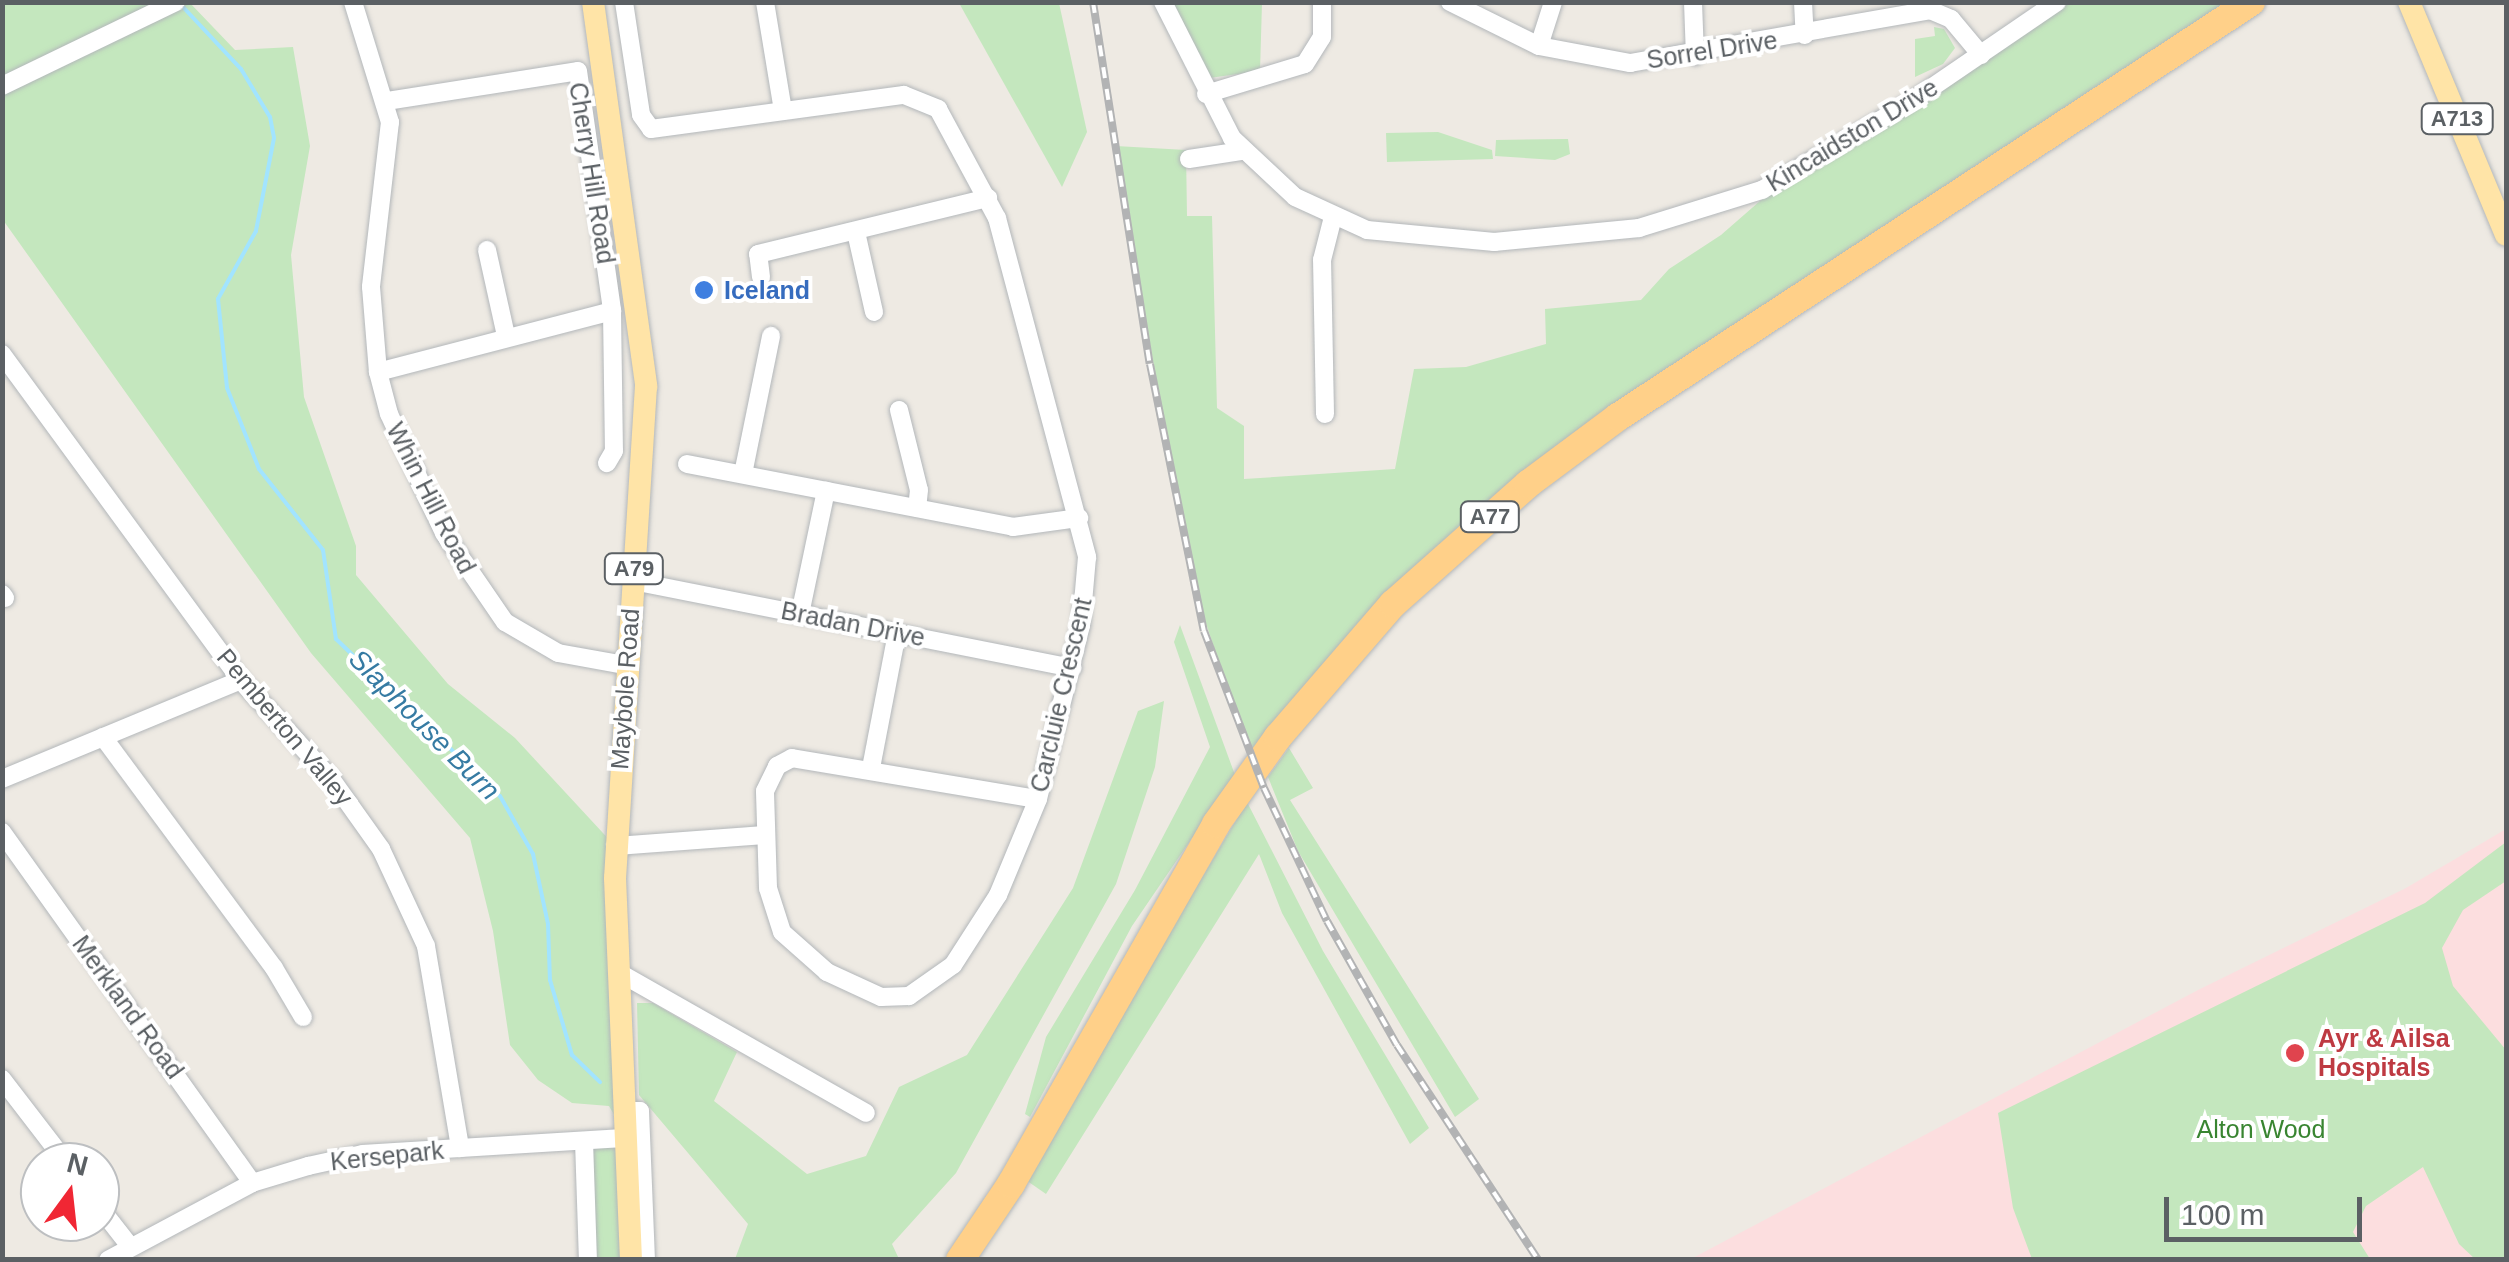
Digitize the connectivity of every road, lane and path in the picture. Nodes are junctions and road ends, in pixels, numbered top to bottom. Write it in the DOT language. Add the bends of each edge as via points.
graph roads {
  1 [pos="353,2"];
  2 [pos="593,2"];
  3 [pos="624,2"];
  4 [pos="764,2"];
  5 [pos="1164,2"];
  6 [pos="1322,2"];
  7 [pos="1450,2"];
  8 [pos="1554,2"];
  9 [pos="1693,2"];
  10 [pos="1803,2"];
  11 [pos="2057,2"];
  12 [pos="2252,2"];
  13 [pos="2409,2"];
  14 [pos="174,3"];
  15 [pos="1804,35"];
  16 [pos="1539,46"];
  17 [pos="1980,55"];
  18 [pos="1695,56"];
  19 [pos="10,82"];
  20 [pos="1206,94"];
  21 [pos="386,101"];
  22 [pos="783,111"];
  23 [pos="1242,151"];
  24 [pos="1190,159"];
  25 [pos="988,198"];
  26 [pos="1333,217"];
  27 [pos="856,232"];
  28 [pos="2506,234"];
  29 [pos="488,250"];
  30 [pos="761,277"];
  31 [pos="612,312"];
  32 [pos="874,312"];
  33 [pos="506,336"];
  34 [pos="771,336"];
  35 [pos="2,354"];
  36 [pos="378,372"];
  37 [pos="899,410"];
  38 [pos="1325,414"];
  39 [pos="607,463"];
  40 [pos="687,464"];
  41 [pos="744,474"];
  42 [pos="826,490"];
  43 [pos="916,508"];
  44 [pos="1079,518"];
  45 [pos="634,581"];
  46 [pos="800,614"];
  47 [pos="896,633"];
  48 [pos="624,664"];
  49 [pos="1072,668"];
  50 [pos="241,680"];
  51 [pos="103,738"];
  52 [pos="870,768"];
  53 [pos="2,779"];
  54 [pos="1038,799"];
  55 [pos="2,832"];
  56 [pos="766,836"];
  57 [pos="616,846"];
  58 [pos="618,972"];
  59 [pos="303,1018"];
  60 [pos="2,1078"];
  61 [pos="627,1111"];
  62 [pos="866,1113"];
  63 [pos="627,1138"];
  64 [pos="584,1141"];
  65 [pos="51,1142"];
  66 [pos="460,1148"];
  67 [pos="252,1182"];
  68 [pos="120,1234"];
  69 [pos="128,1245"];
  70 [pos="108,1260"];
  71 [pos="588,1260"];
  72 [pos="630,1260"];
  73 [pos="646,1260"];
  74 [pos="960,1260"];
  1 -- 21 [label="street, Whin Hill Road"];
  2 -- 45 [label="main road, Maybole Road / A79" via="646,386"];
  3 -- 22 [label="street" via="641,115 651,129"];
  4 -- 22 [label="street"];
  5 -- 20 [label="street, Kincaidston Drive"];
  6 -- 20 [label="street" via="1322,37 1310,60"];
  7 -- 16 [label="street, Sorrel Drive"];
  8 -- 16 [label="street"];
  9 -- 18 [label="street"];
  10 -- 15 [label="street, Sorrel Drive"];
  11 -- 17 [label="street, Kincaidston Drive"];
  12 -- 74 [label="highway, A77" via="1618,417 1528,484 1393,604 1278,737 1216,824 1011,1184"];
  13 -- 28 [label="main road, A713"];
  14 -- 19 [label="street"];
  15 -- 17 [label="street, Sorrel Drive" via="1930,10 1951,19"];
  15 -- 18 [label="street, Sorrel Drive"];
  16 -- 18 [label="street, Sorrel Drive" via="1630,62"];
  17 -- 26 [label="street, Kincaidston Drive" via="1791,174 1692,214 1575,238 1494,242 1401,237"];
  20 -- 23 [label="street, Kincaidston Drive"];
  21 -- 31 [label="street, Cherry Hill Road" via="578,71"];
  21 -- 36 [label="street, Whin Hill Road" via="390,122 371,287"];
  22 -- 25 [label="street, Carcluie Crescent" via="904,94 924,99 938,108"];
  23 -- 24 [label="street"];
  23 -- 26 [label="street, Kincaidston Drive" via="1295,197"];
  25 -- 27 [label="street"];
  25 -- 44 [label="street, Carcluie Crescent"];
  26 -- 38 [label="street" via="1322,260"];
  27 -- 30 [label="street" via="758,254"];
  27 -- 32 [label="street"];
  29 -- 33 [label="street"];
  31 -- 33 [label="street"];
  31 -- 39 [label="street, Cherry Hill Road" via="614,450"];
  33 -- 36 [label="street"];
  34 -- 41 [label="street"];
  35 -- 50 [label="street, Pemberton Valley"];
  36 -- 48 [label="street, Whin Hill Road" via="418,479 479,592 528,640 558,654"];
  37 -- 43 [label="street" via="920,490"];
  40 -- 41 [label="street"];
  41 -- 42 [label="street"];
  42 -- 43 [label="street"];
  42 -- 46 [label="street"];
  43 -- 44 [label="street" via="1013,527"];
  44 -- 49 [label="street, Carcluie Crescent" via="1086,591"];
  45 -- 46 [label="street, Bradan Drive"];
  45 -- 48 [label="main road, Maybole Road / A79"];
  46 -- 47 [label="street, Bradan Drive"];
  47 -- 49 [label="street, Bradan Drive"];
  47 -- 52 [label="street"];
  48 -- 57 [label="main road, Maybole Road / A79"];
  49 -- 54 [label="street, Carcluie Crescent"];
  50 -- 51 [label="street"];
  50 -- 66 [label="street, Pemberton Valley" via="356,810 402,888 426,946"];
  51 -- 53 [label="street"];
  51 -- 59 [label="street" via="274,968"];
  52 -- 54 [label="street"];
  52 -- 56 [label="street, Carcluie Crescent" via="819,758 777,766 764,792"];
  54 -- 56 [label="street, Carcluie Crescent" via="971,941 934,984 909,996 858,990 801,954 772,910"];
  55 -- 67 [label="street, Merkland Road"];
  56 -- 57 [label="street"];
  57 -- 58 [label="main road, Maybole Road / A79"];
  58 -- 61 [label="main road, Maybole Road / A79"];
  58 -- 62 [label="street"];
  60 -- 65 [label="street"];
  61 -- 63 [label="main road, Maybole Road / A79"];
  61 -- 73 [label="street" via="640,1111"];
  63 -- 64 [label="street, Kersepark"];
  63 -- 72 [label="main road, Maybole Road / A79"];
  64 -- 66 [label="street, Kersepark"];
  64 -- 71 [label="street"];
  66 -- 67 [label="street, Kersepark" via="362,1154"];
  67 -- 69 [label="street, Kersepark"];
  68 -- 69 [label="street"];
  69 -- 70 [label="street, Kersepark"];
}
